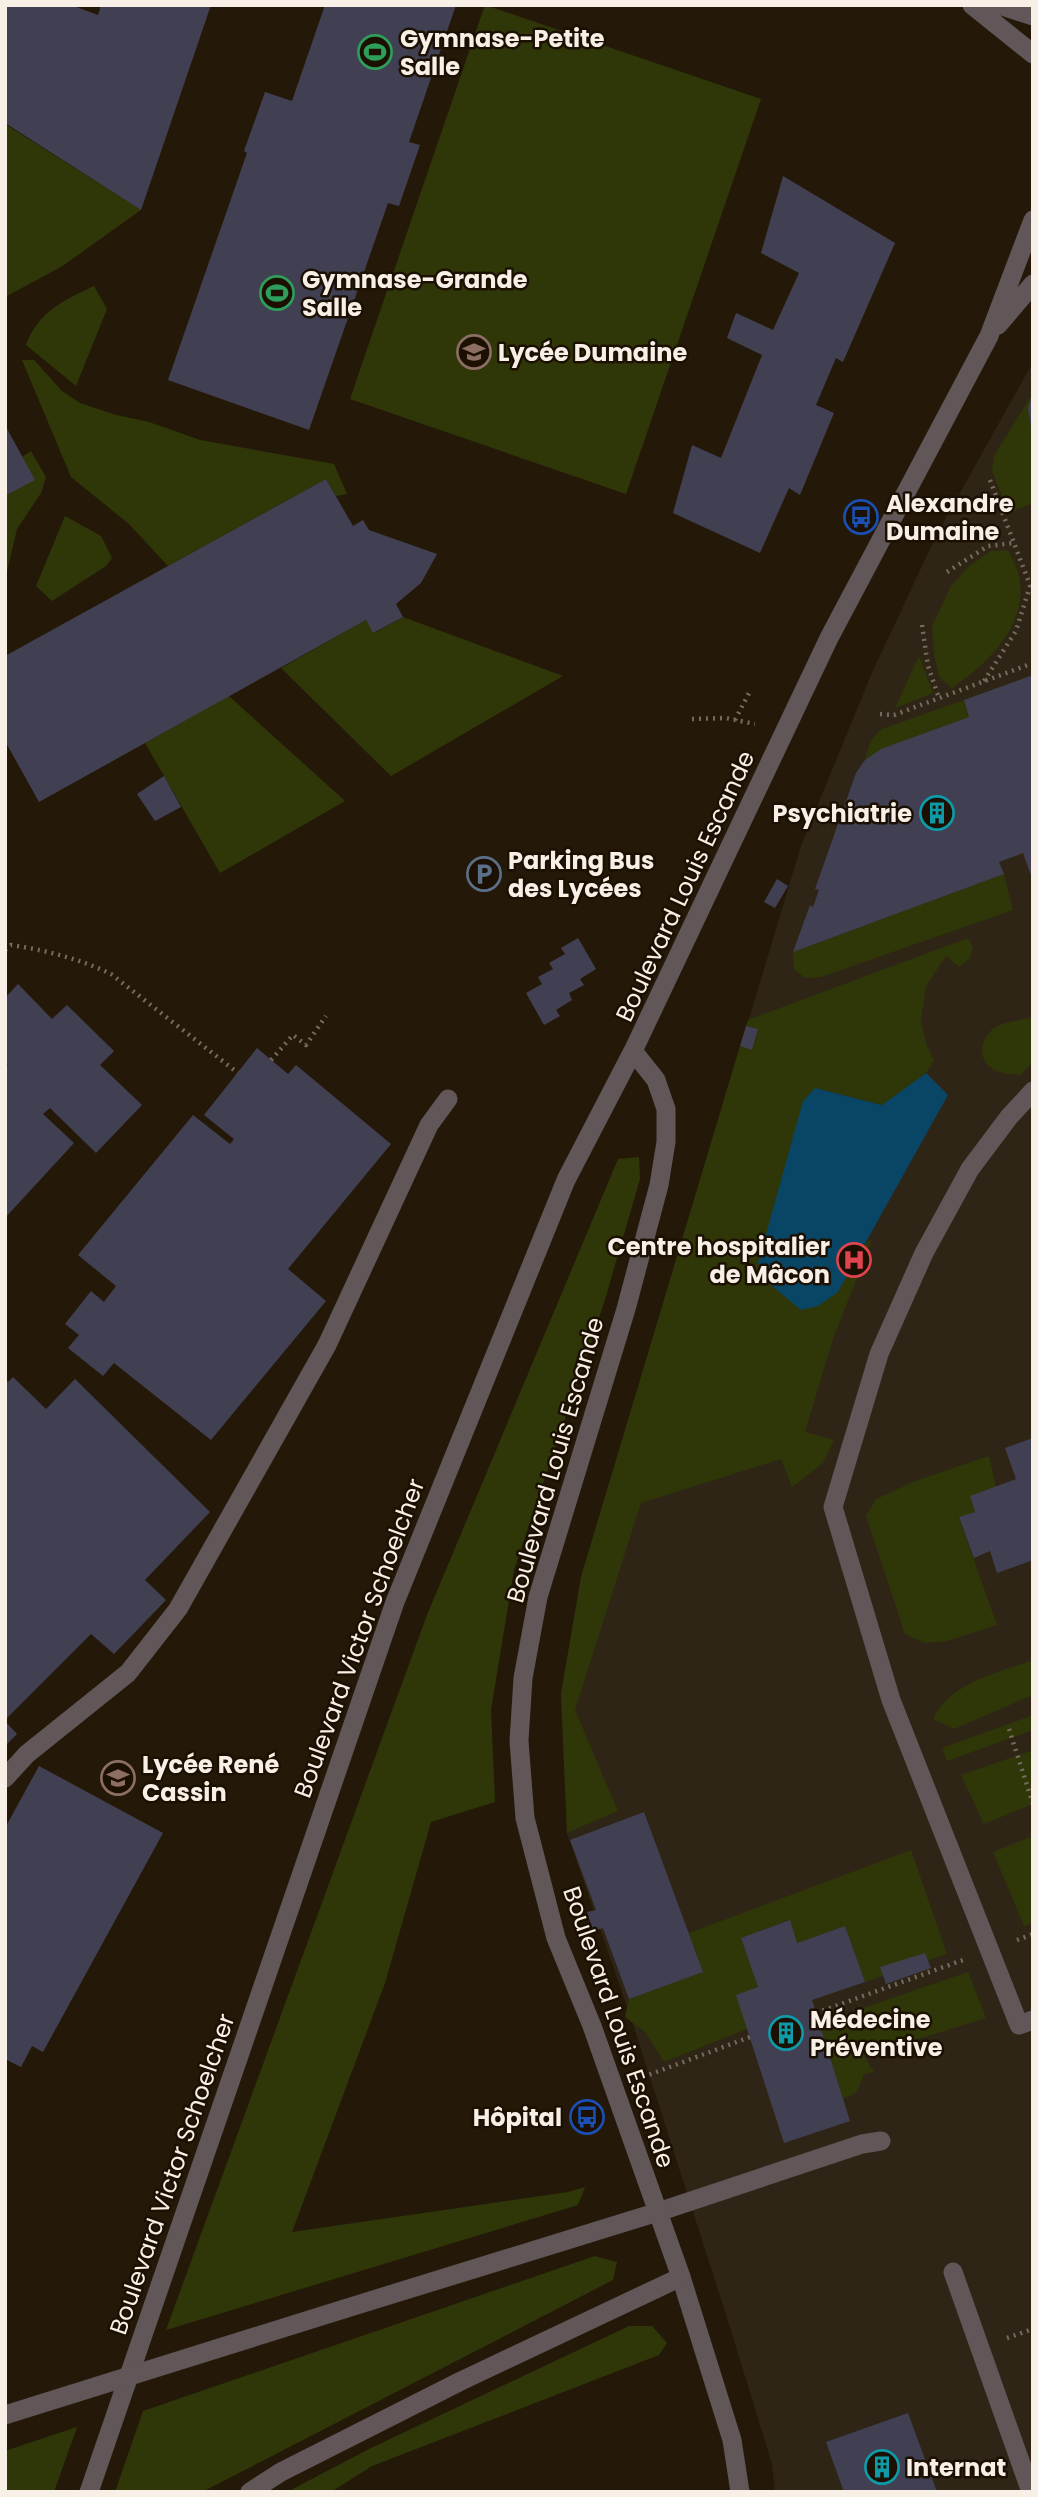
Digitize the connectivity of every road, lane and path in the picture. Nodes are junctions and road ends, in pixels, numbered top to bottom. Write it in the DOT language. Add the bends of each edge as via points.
graph roads {
  1 [pos="972,5"];
  2 [pos="999,5"];
  3 [pos="1033,16"];
  4 [pos="1033,54"];
  5 [pos="1033,220"];
  6 [pos="1033,284"];
  7 [pos="989,336"];
  8 [pos="990,480"];
  9 [pos="1014,543"];
  10 [pos="947,572"];
  11 [pos="1030,585"];
  12 [pos="1033,593"];
  13 [pos="922,625"];
  14 [pos="1033,663"];
  15 [pos="983,682"];
  16 [pos="749,693"];
  17 [pos="939,698"];
  18 [pos="880,714"];
  19 [pos="692,719"];
  20 [pos="734,720"];
  21 [pos="763,726"];
  22 [pos="5,950"];
  23 [pos="326,1016"];
  24 [pos="633,1051"];
  25 [pos="271,1060"];
  26 [pos="238,1073"];
  27 [pos="1033,1091"];
  28 [pos="448,1099"];
  29 [pos="1009,1729"];
  30 [pos="5,1778"];
  31 [pos="1033,1804"];
  32 [pos="1033,1934"];
  33 [pos="990,1950"];
  34 [pos="816,2013"];
  35 [pos="1033,2020"];
  36 [pos="750,2038"];
  37 [pos="615,2087"];
  38 [pos="881,2141"];
  39 [pos="658,2211"];
  40 [pos="953,2272"];
  41 [pos="681,2277"];
  42 [pos="5,2415"];
  43 [pos="89,2492"];
  44 [pos="250,2492"];
  45 [pos="740,2492"];
  46 [pos="1031,2492"];
  1 -- 4 [label="street"];
  2 -- 3 [label="street"];
  5 -- 7 [label="street, Boulevard Louis Escande"];
  6 -- 7 [label="street, Boulevard Louis Escande"];
  7 -- 24 [label="street, Boulevard Louis Escande" via="829,638"];
  8 -- 9 [label="path"];
  9 -- 10 [label="path" via="988,546"];
  9 -- 11 [label="path"];
  11 -- 12 [label="path"];
  11 -- 15 [label="path" via="1016,631"];
  13 -- 17 [label="path"];
  14 -- 15 [label="path"];
  15 -- 17 [label="path"];
  16 -- 20 [label="path"];
  17 -- 18 [label="path" via="894,715"];
  19 -- 20 [label="path"];
  20 -- 21 [label="path"];
  22 -- 26 [label="path" via="11,946 37,949 111,974"];
  23 -- 25 [label="path" via="306,1045 293,1035"];
  24 -- 37 [label="street, Boulevard Louis Escande" via="656,1080 666,1109 659,1185 538,1597 523,1678 519,1741 525,1818 556,1938"];
  24 -- 43 [label="street, Boulevard Victor Schoelcher" via="566,1180 395,1602"];
  27 -- 33 [label="street" via="970,1170 924,1253 879,1354 833,1507 891,1700"];
  28 -- 30 [label="street" via="429,1125 327,1345 178,1609 128,1673 27,1754"];
  29 -- 31 [label="path"];
  32 -- 33 [label="path"];
  33 -- 34 [label="path"];
  33 -- 35 [label="street" via="1019,2025"];
  36 -- 37 [label="path"];
  37 -- 39 [label="street, Boulevard Louis Escande"];
  38 -- 39 [label="street, Boulevard Victor Schoelcher"];
  39 -- 41 [label="street, Boulevard Louis Escande"];
  39 -- 42 [label="street, Boulevard Victor Schoelcher, bridge"];
  40 -- 46 [label="street"];
  41 -- 44 [label="street" via="437,2393"];
  41 -- 45 [label="street, Boulevard Louis Escande" via="732,2440"];
}
